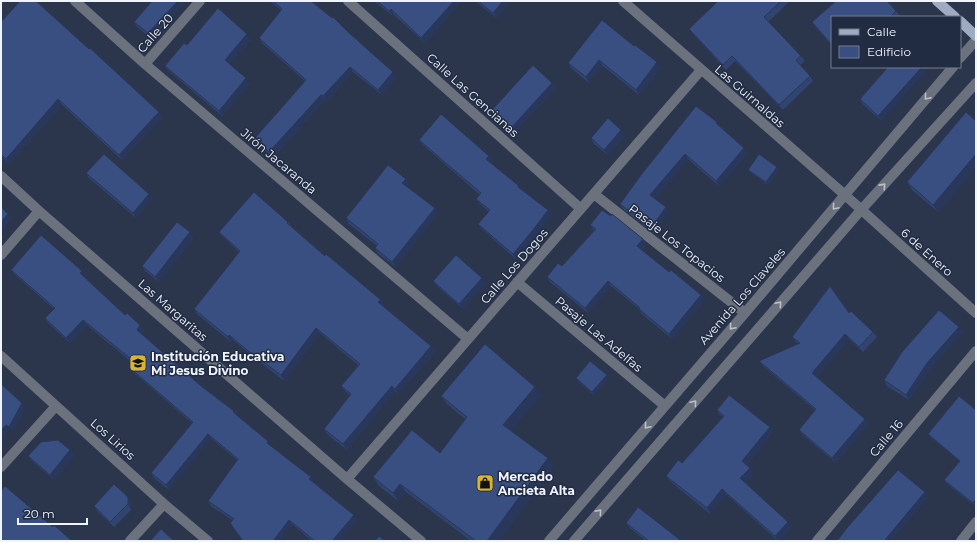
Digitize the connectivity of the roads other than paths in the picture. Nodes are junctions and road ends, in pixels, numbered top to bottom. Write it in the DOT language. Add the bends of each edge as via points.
graph roads {
  1 [pos="74,1"];
  2 [pos="200,1"];
  3 [pos="348,1"];
  4 [pos="623,1"];
  5 [pos="937,1"];
  6 [pos="954,16"];
  7 [pos="961,22"];
  8 [pos="976,36"];
  9 [pos="976,40"];
  10 [pos="961,57"];
  11 [pos="145,64"];
  12 [pos="952,68"];
  13 [pos="701,70"];
  14 [pos="976,83"];
  15 [pos="1,176"];
  16 [pos="594,194"];
  17 [pos="844,195"];
  18 [pos="581,209"];
  19 [pos="861,210"];
  20 [pos="40,211"];
  21 [pos="1,255"];
  22 [pos="517,282"];
  23 [pos="745,313"];
  24 [pos="976,313"];
  25 [pos="468,339"];
  26 [pos="976,351"];
  27 [pos="1,356"];
  28 [pos="56,406"];
  29 [pos="664,406"];
  30 [pos="1,467"];
  31 [pos="347,479"];
  32 [pos="164,504"];
  33 [pos="976,522"];
  34 [pos="130,541"];
  35 [pos="208,541"];
  36 [pos="421,541"];
  37 [pos="549,541"];
  38 [pos="574,541"];
  39 [pos="817,541"];
  40 [pos="962,541"];
  1 -- 11 [label="street, Jirón Jacaranda"];
  2 -- 11 [label="street, Calle 20"];
  3 -- 18 [label="street, Calle Las Gencianas"];
  4 -- 13 [label="street, Las Guirnaldas"];
  5 -- 6 [label="main road"];
  7 -- 8 [label="main road"];
  9 -- 10 [label="street"];
  11 -- 25 [label="street, Jirón Jacaranda"];
  12 -- 17 [label="street, Avenida Los Claveles, one-way"];
  13 -- 16 [label="street, Calle Los Dogos"];
  13 -- 17 [label="street, Las Guirnaldas"];
  19 -- 14 [label="street, one-way"];
  15 -- 20 [label="street, Las Margaritas"];
  16 -- 18 [label="street, Calle Los Dogos"];
  16 -- 23 [label="street, Pasaje Los Topacios"];
  17 -- 19 [label="street, Las Guirnaldas"];
  17 -- 23 [label="street, Avenida Los Claveles, one-way"];
  18 -- 22 [label="street, Calle Los Dogos"];
  19 -- 24 [label="street, 6 de Enero"];
  38 -- 19 [label="street, one-way"];
  20 -- 21 [label="street"];
  20 -- 31 [label="street, Las Margaritas"];
  22 -- 25 [label="street, Calle Los Dogos"];
  22 -- 29 [label="street, Pasaje Las Adelfas"];
  23 -- 29 [label="street, Avenida Los Claveles, one-way"];
  25 -- 31 [label="street, Calle Los Dogos"];
  26 -- 39 [label="street, Calle 16"];
  27 -- 28 [label="street, Los Lirios"];
  28 -- 30 [label="street"];
  28 -- 32 [label="street, Los Lirios"];
  29 -- 37 [label="street, Avenida Los Claveles, one-way"];
  31 -- 36 [label="street, Las Margaritas"];
  32 -- 34 [label="street"];
  32 -- 35 [label="street, Los Lirios"];
  33 -- 40 [label="street"];
}
